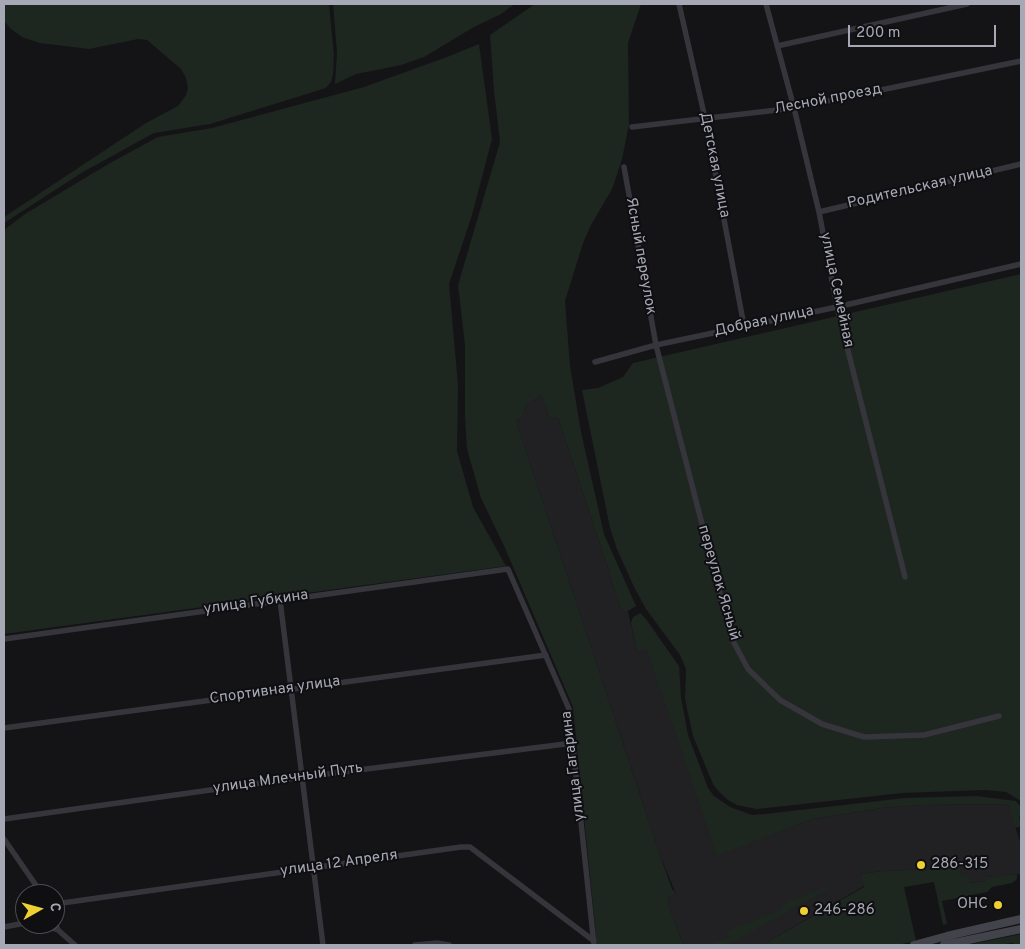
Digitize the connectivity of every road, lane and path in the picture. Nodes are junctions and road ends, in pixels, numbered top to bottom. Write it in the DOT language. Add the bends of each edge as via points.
graph roads {
  1 [pos="679,4"];
  2 [pos="766,4"];
  3 [pos="967,4"];
  4 [pos="777,46"];
  5 [pos="1021,61"];
  6 [pos="794,108"];
  7 [pos="705,118"];
  8 [pos="632,126"];
  9 [pos="1021,164"];
  10 [pos="624,167"];
  11 [pos="819,212"];
  12 [pos="1021,264"];
  13 [pos="837,307"];
  14 [pos="744,326"];
  15 [pos="656,345"];
  16 [pos="595,362"];
  17 [pos="508,569"];
  18 [pos="905,577"];
  19 [pos="280,600"];
  20 [pos="4,639"];
  21 [pos="546,655"];
  22 [pos="291,688"];
  23 [pos="999,716"];
  24 [pos="4,728"];
  25 [pos="573,743"];
  26 [pos="303,777"];
  27 [pos="4,819"];
  28 [pos="4,839"];
  29 [pos="314,868"];
  30 [pos="35,884"];
  31 [pos="65,903"];
  32 [pos="1021,919"];
  33 [pos="1021,929"];
  34 [pos="63,934"];
  35 [pos="594,943"];
  36 [pos="75,945"];
  37 [pos="323,945"];
  38 [pos="415,945"];
  39 [pos="449,945"];
  40 [pos="914,945"];
  41 [pos="947,945"];
  1 -- 7 [label="street, Детская улица"];
  2 -- 4 [label="street, улица Семейная"];
  3 -- 4 [label="street"];
  4 -- 6 [label="street, улица Семейная"];
  5 -- 6 [label="street, Лесной проезд"];
  6 -- 7 [label="street, Лесной проезд"];
  6 -- 11 [label="street, улица Семейная"];
  7 -- 8 [label="street, Лесной проезд"];
  7 -- 14 [label="street, Детская улица"];
  9 -- 11 [label="street, Родительская улица"];
  10 -- 15 [label="street, Ясный переулок"];
  11 -- 13 [label="street, улица Семейная"];
  12 -- 13 [label="street, Добрая улица"];
  13 -- 14 [label="street, Добрая улица"];
  13 -- 18 [label="street, улица Семейная"];
  14 -- 15 [label="street, Добрая улица"];
  15 -- 16 [label="street, Добрая улица"];
  15 -- 23 [label="street, переулок Ясный" via="731,637 748,669 780,700 822,724 864,737 924,734"];
  17 -- 19 [label="street, улица Губкина"];
  17 -- 21 [label="street, улица Гагарина"];
  19 -- 20 [label="street, улица Губкина"];
  19 -- 22 [label="street"];
  21 -- 22 [label="street, Спортивная улица"];
  21 -- 25 [label="street, улица Гагарина" via="569,709"];
  22 -- 24 [label="street, Спортивная улица"];
  22 -- 26 [label="street"];
  25 -- 26 [label="street, улица Млечный Путь"];
  25 -- 35 [label="street, улица Гагарина"];
  26 -- 27 [label="street, улица Млечный Путь"];
  26 -- 29 [label="street"];
  28 -- 30 [label="street"];
  29 -- 31 [label="street, улица 12 Апреля"];
  29 -- 35 [label="street, улица 12 Апреля" via="470,847"];
  29 -- 37 [label="street"];
  32 -- 40 [label="main road"];
  33 -- 41 [label="main road"];
  34 -- 36 [label="street"];
  38 -- 39 [label="street" via="437,942"];
}
